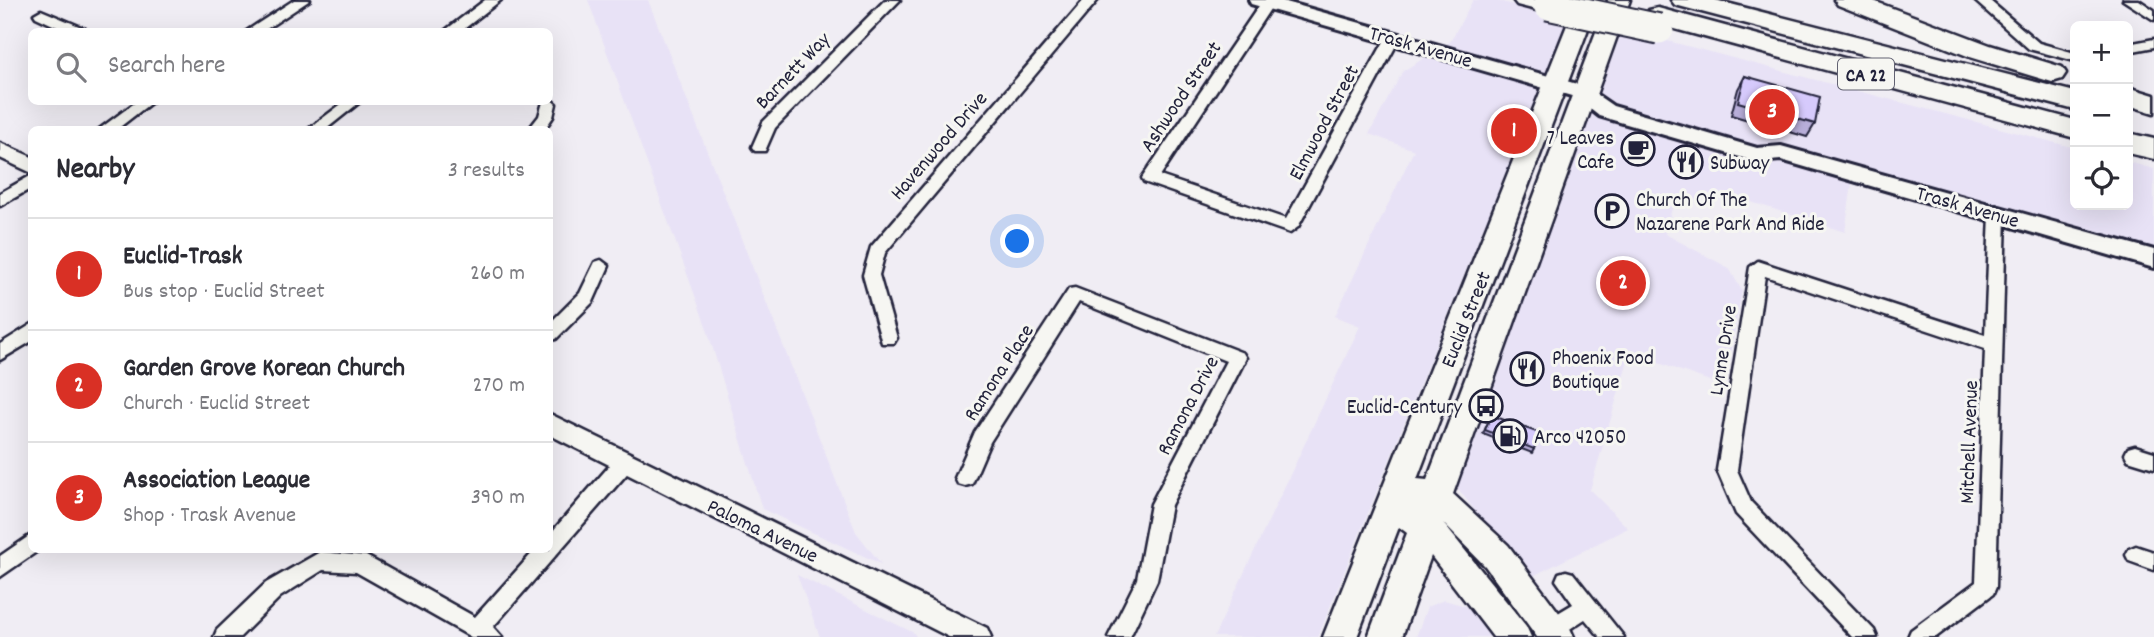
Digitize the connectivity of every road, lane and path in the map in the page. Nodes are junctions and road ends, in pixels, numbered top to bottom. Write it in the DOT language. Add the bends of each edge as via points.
graph roads {
  1 [pos="303,0"];
  2 [pos="494,0"];
  3 [pos="893,0"];
  4 [pos="1091,0"];
  5 [pos="1588,0"];
  6 [pos="1600,0"];
  7 [pos="1619,0"];
  8 [pos="1684,0"];
  9 [pos="1847,0"];
  10 [pos="1981,0"];
  11 [pos="2130,0"];
  12 [pos="1263,1"];
  13 [pos="1537,3"];
  14 [pos="41,14"];
  15 [pos="2154,16"];
  16 [pos="1658,23"];
  17 [pos="72,28"];
  18 [pos="258,28"];
  19 [pos="456,28"];
  20 [pos="1393,38"];
  21 [pos="2154,43"];
  22 [pos="2133,47"];
  23 [pos="2070,56"];
  24 [pos="2070,78"];
  25 [pos="1554,85"];
  26 [pos="1583,93"];
  27 [pos="2133,98"];
  28 [pos="2070,100"];
  29 [pos="2154,104"];
  30 [pos="141,105"];
  31 [pos="349,105"];
  32 [pos="548,105"];
  33 [pos="2133,116"];
  34 [pos="2154,122"];
  35 [pos="111,126"];
  36 [pos="320,126"];
  37 [pos="538,126"];
  38 [pos="2070,128"];
  39 [pos="2133,144"];
  40 [pos="760,147"];
  41 [pos="2154,149"];
  42 [pos="0,150"];
  43 [pos="28,164"];
  44 [pos="28,182"];
  45 [pos="0,200"];
  46 [pos="1998,214"];
  47 [pos="1290,227"];
  48 [pos="2154,259"];
  49 [pos="601,266"];
  50 [pos="1075,295"];
  51 [pos="553,331"];
  52 [pos="28,334"];
  53 [pos="888,338"];
  54 [pos="1995,345"];
  55 [pos="0,353"];
  56 [pos="553,426"];
  57 [pos="2135,454"];
  58 [pos="2154,460"];
  59 [pos="625,462"];
  60 [pos="965,478"];
  61 [pos="1395,493"];
  62 [pos="1430,512"];
  63 [pos="553,544"];
  64 [pos="28,546"];
  65 [pos="546,553"];
  66 [pos="0,568"];
  67 [pos="1566,580"];
  68 [pos="1588,606"];
  69 [pos="484,633"];
  70 [pos="1554,633"];
  71 [pos="225,637"];
  72 [pos="977,637"];
  73 [pos="1119,637"];
  74 [pos="1340,637"];
  75 [pos="1385,637"];
  76 [pos="1514,637"];
  77 [pos="1613,637"];
  78 [pos="1866,637"];
  79 [pos="1919,637"];
  1 -- 18 [label="street"];
  2 -- 19 [label="street"];
  3 -- 40 [label="street, Barnett Way" via="768,126"];
  4 -- 53 [label="street, Havenwood Drive" via="877,251 872,275"];
  5 -- 25 [label="main road, Euclid Street"];
  6 -- 16 [label="highway, CA 22"];
  7 -- 26 [label="main road, Euclid Street"];
  8 -- 28 [label="highway, CA 22"];
  9 -- 24 [label="highway" via="1980,51"];
  10 -- 23 [label="street" via="2034,46"];
  11 -- 15 [label="street"];
  12 -- 20 [label="main road, Trask Avenue"];
  12 -- 47 [label="street, Ashwood Street" via="1150,178"];
  13 -- 16 [label="highway, bridge"];
  14 -- 17 [label="street"];
  16 -- 38 [label="highway, CA 22"];
  20 -- 25 [label="main road, Trask Avenue"];
  20 -- 47 [label="street, Elmwood Street"];
  21 -- 22 [label="street"];
  25 -- 26 [label="main road, Trask Avenue"];
  25 -- 61 [label="main road, Euclid Street"];
  26 -- 46 [label="main road, Trask Avenue" via="1606,111 1758,155 1781,153"];
  26 -- 62 [label="main road, Euclid Street"];
  27 -- 29 [label="highway"];
  30 -- 35 [label="street"];
  31 -- 36 [label="street"];
  32 -- 37 [label="street"];
  33 -- 34 [label="highway"];
  39 -- 41 [label="highway"];
  42 -- 43 [label="street"];
  44 -- 45 [label="street"];
  46 -- 48 [label="main road, Trask Avenue"];
  46 -- 54 [label="street, Mitchell Avenue"];
  49 -- 51 [label="street" via="587,297"];
  50 -- 60 [label="street, Ramona Place" via="982,438"];
  50 -- 73 [label="street, Ramona Drive" via="1237,358 1161,504 1147,580"];
  52 -- 55 [label="street"];
  54 -- 78 [label="street, Lynne Drive" via="1758,267 1727,470 1743,508"];
  54 -- 79 [label="street, Mitchell Avenue" via="1986,587"];
  56 -- 59 [label="street, Paloma Avenue"];
  57 -- 58 [label="street"];
  59 -- 63 [label="street"];
  59 -- 72 [label="street, Paloma Avenue"];
  61 -- 62 [label="main road"];
  61 -- 74 [label="main road, Euclid Street"];
  62 -- 70 [label="main road" via="1480,538"];
  62 -- 75 [label="main road, Euclid Street"];
  62 -- 76 [label="main road" via="1454,558"];
  64 -- 66 [label="street"];
  65 -- 69 [label="street"];
  67 -- 68 [label="street"];
  68 -- 70 [label="street"];
  68 -- 77 [label="street"];
  69 -- 71 [label="street" via="359,563 320,561 273,590"];
}
